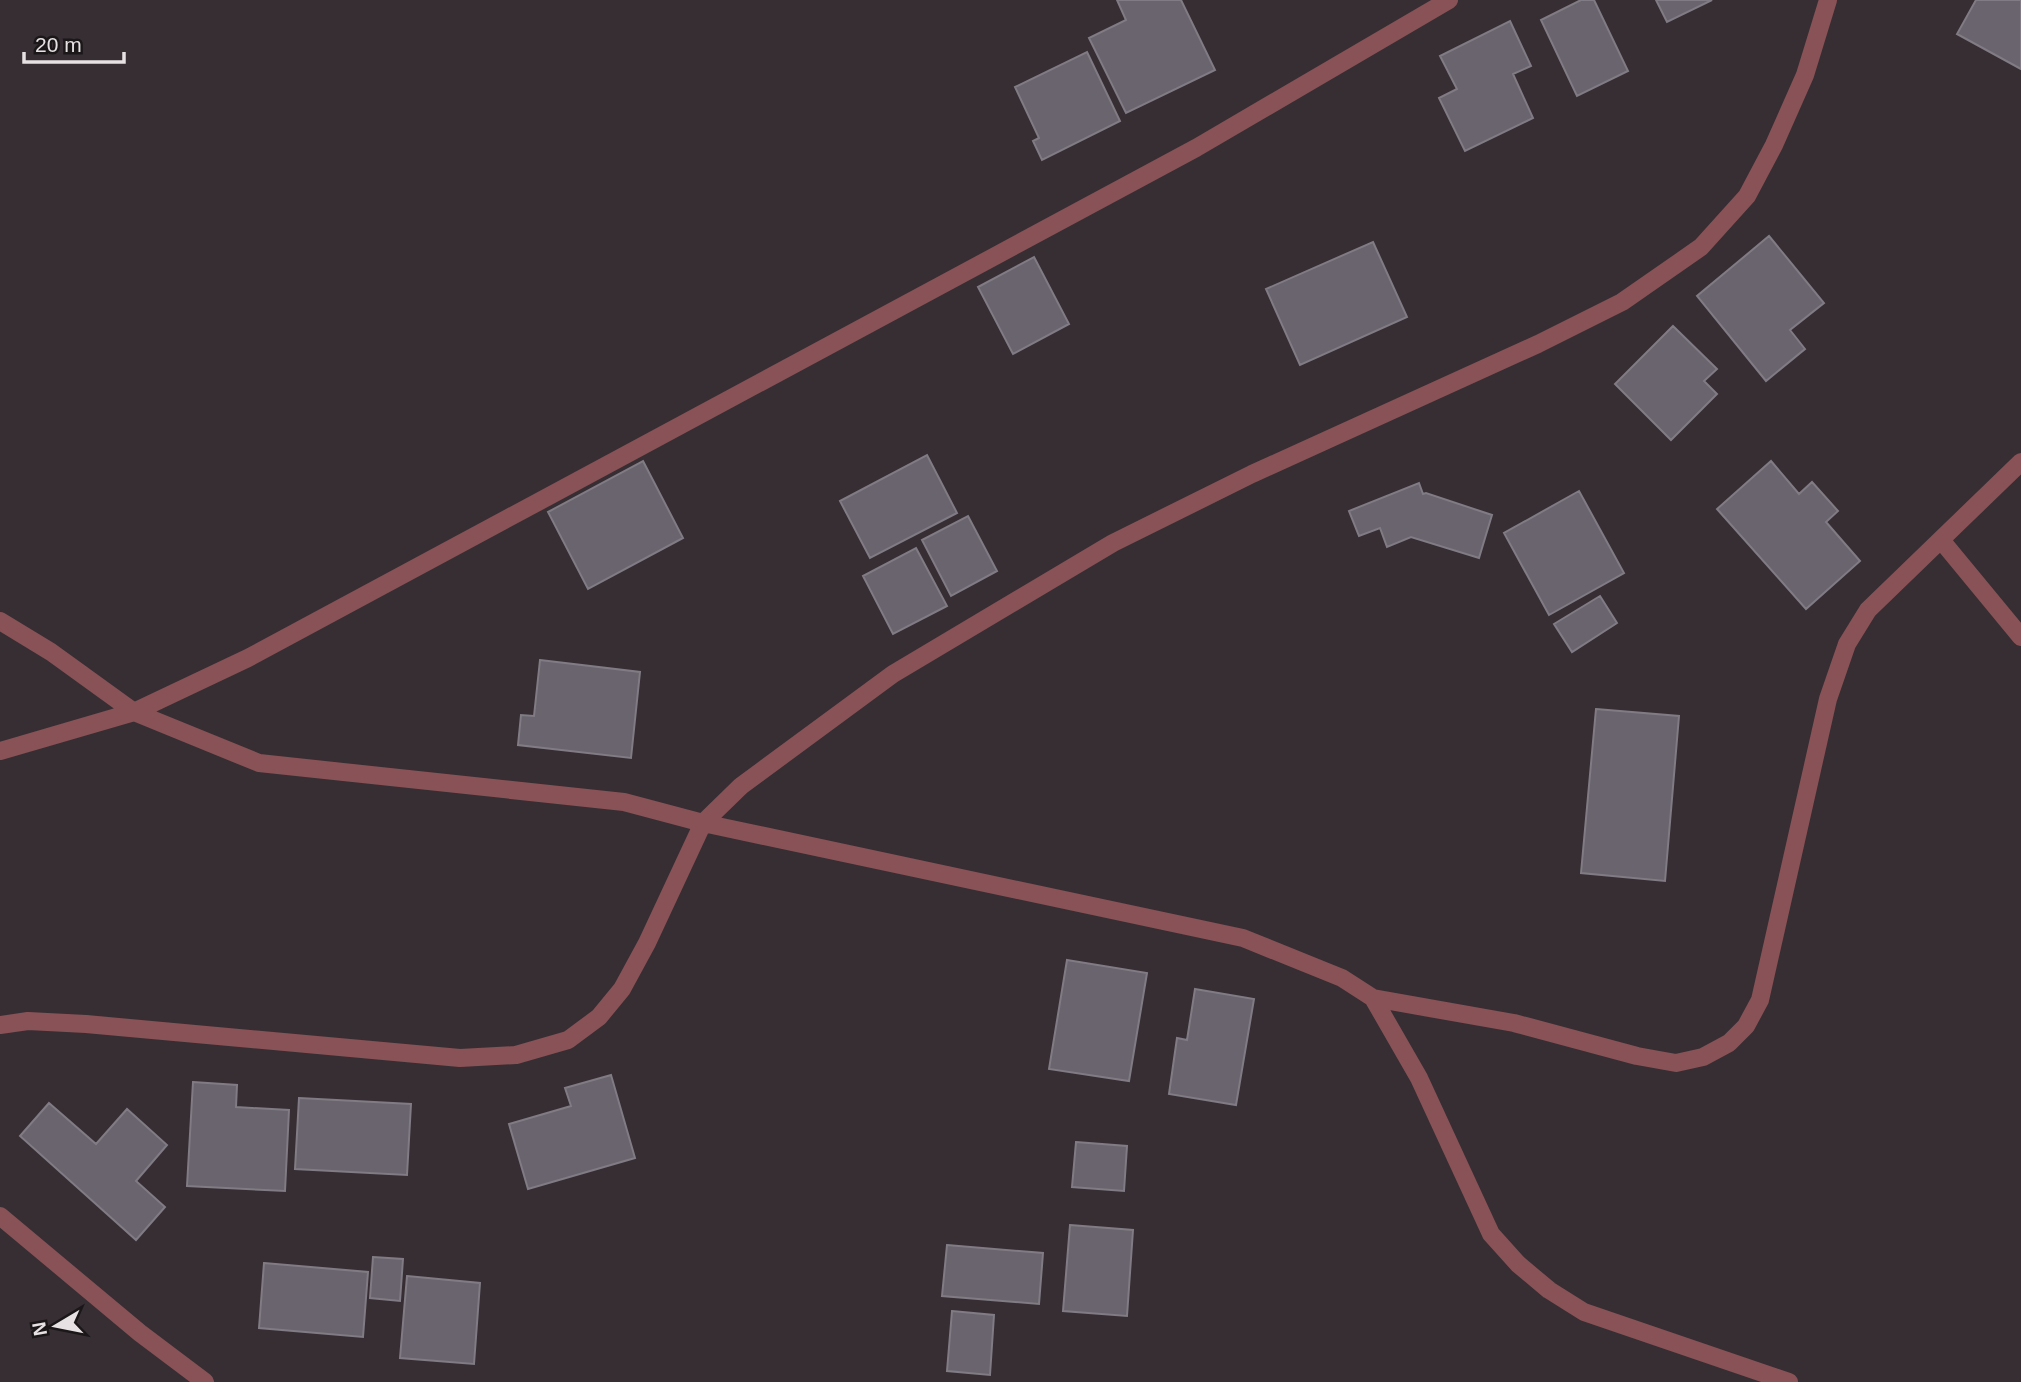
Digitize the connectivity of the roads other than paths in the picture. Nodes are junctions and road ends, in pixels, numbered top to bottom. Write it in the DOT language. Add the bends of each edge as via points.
graph roads {
  1 [pos="1449,0"];
  2 [pos="1828,0"];
  3 [pos="2021,462"];
  4 [pos="1941,540"];
  5 [pos="0,621"];
  6 [pos="2021,637"];
  7 [pos="134,712"];
  8 [pos="0,751"];
  9 [pos="703,823"];
  10 [pos="1373,998"];
  11 [pos="0,1025"];
  12 [pos="0,1216"];
  13 [pos="205,1382"];
  14 [pos="1789,1382"];
  1 -- 7 [label="street" via="1183,155 248,658"];
  2 -- 9 [label="street" via="1805,75 1748,196 1701,247 1622,302 1112,543 893,674 806,735"];
  3 -- 4 [label="street"];
  4 -- 6 [label="street"];
  4 -- 10 [label="street" via="1868,610 1847,644 1828,699 1760,1000 1746,1026 1729,1043 1703,1057 1676,1063 1514,1023"];
  5 -- 7 [label="street"];
  7 -- 8 [label="street"];
  7 -- 9 [label="street" via="259,762 624,802"];
  9 -- 10 [label="street" via="1243,938 1342,978"];
  9 -- 11 [label="street" via="622,989 599,1017 568,1040 516,1055 460,1058 86,1024 27,1021"];
  10 -- 14 [label="street" via="1419,1078 1492,1234 1518,1264 1584,1312"];
  12 -- 13 [label="street" via="140,1334"];
}
